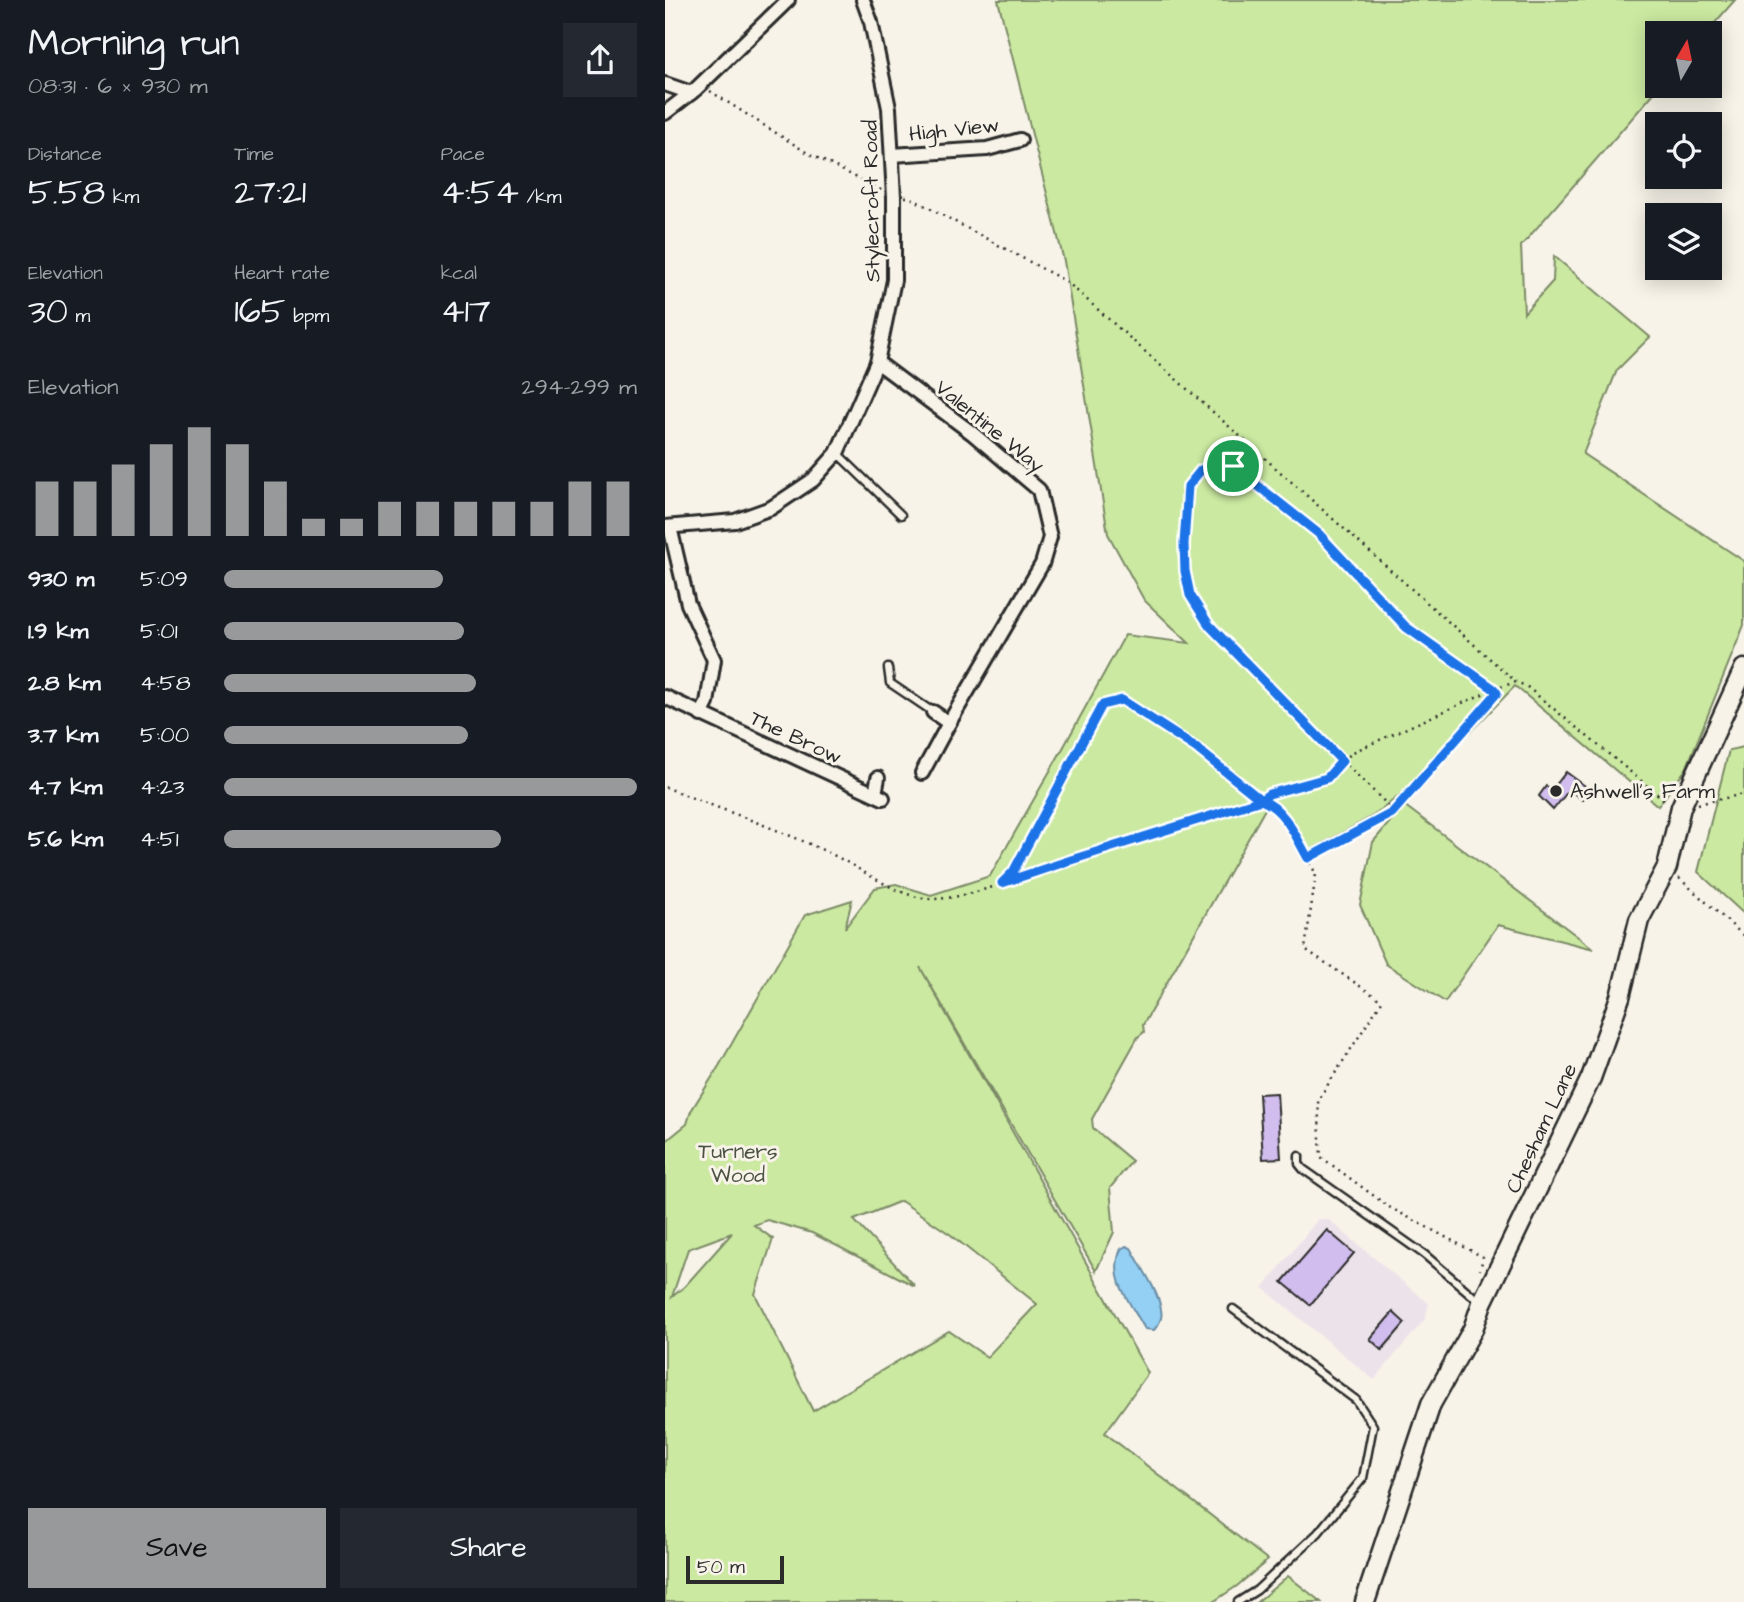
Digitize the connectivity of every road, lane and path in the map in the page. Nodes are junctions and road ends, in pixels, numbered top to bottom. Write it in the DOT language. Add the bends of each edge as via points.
graph roads {
  1 [pos="788,0"];
  2 [pos="863,0"];
  3 [pos="665,85"];
  4 [pos="713,91"];
  5 [pos="691,93"];
  6 [pos="665,113"];
  7 [pos="1020,140"];
  8 [pos="892,155"];
  9 [pos="887,193"];
  10 [pos="909,197"];
  11 [pos="877,362"];
  12 [pos="837,453"];
  13 [pos="901,515"];
  14 [pos="668,527"];
  15 [pos="888,668"];
  16 [pos="1744,669"];
  17 [pos="1516,682"];
  18 [pos="1494,689"];
  19 [pos="665,697"];
  20 [pos="933,712"];
  21 [pos="701,715"];
  22 [pos="949,723"];
  23 [pos="1342,761"];
  24 [pos="922,773"];
  25 [pos="878,778"];
  26 [pos="665,787"];
  27 [pos="1744,794"];
  28 [pos="1261,800"];
  29 [pos="1394,811"];
  30 [pos="1681,811"];
  31 [pos="1308,858"];
  32 [pos="1667,867"];
  33 [pos="1002,883"];
  34 [pos="1744,936"];
  35 [pos="1299,1156"];
  36 [pos="1479,1270"];
  37 [pos="1482,1303"];
  38 [pos="1233,1309"];
  39 [pos="1238,1602"];
  40 [pos="1364,1602"];
  1 -- 5 [label="street"];
  2 -- 8 [label="street, Stylecroft Road" via="889,108"];
  3 -- 5 [label="street"];
  4 -- 9 [label="path" via="806,152"];
  5 -- 6 [label="street"];
  7 -- 8 [label="street, High View" via="987,149"];
  8 -- 11 [label="street, Stylecroft Road" via="894,280"];
  10 -- 17 [label="path" via="1067,282"];
  11 -- 12 [label="street, Stylecroft Road"];
  11 -- 22 [label="street, Valentine Way" via="1039,490 1049,537 1042,564"];
  12 -- 13 [label="lane"];
  12 -- 14 [label="street, Stylecroft Road" via="813,480 771,508 735,521"];
  14 -- 21 [label="street" via="688,604 714,660"];
  15 -- 20 [label="lane" via="890,683"];
  16 -- 30 [label="street, Chesham Lane"];
  17 -- 18 [label="path"];
  17 -- 30 [label="path" via="1526,685"];
  18 -- 23 [label="path"];
  18 -- 23 [label="path" via="1406,627 1319,534 1233,466 1201,470 1188,486 1184,544 1190,595 1209,625"];
  18 -- 29 [label="path" via="1497,693"];
  19 -- 21 [label="street, The Brow"];
  20 -- 22 [label="street"];
  21 -- 25 [label="street, The Brow" via="879,796"];
  22 -- 24 [label="street, Valentine Way"];
  23 -- 28 [label="path" via="1327,778"];
  23 -- 29 [label="path"];
  26 -- 33 [label="path" via="783,831 906,894 943,898"];
  27 -- 30 [label="path"];
  28 -- 31 [label="path" via="1284,816"];
  28 -- 33 [label="path"];
  28 -- 33 [label="path" via="1196,748 1122,700 1102,705 1013,872"];
  29 -- 31 [label="path"];
  30 -- 32 [label="street, Chesham Lane"];
  31 -- 36 [label="path" via="1316,874 1305,949 1382,1001 1318,1100 1321,1157 1389,1207 1483,1257"];
  32 -- 34 [label="path"];
  32 -- 37 [label="street, Chesham Lane" via="1639,920 1620,997 1591,1078"];
  35 -- 37 [label="lane" via="1303,1169 1425,1255"];
  37 -- 40 [label="street, Chesham Lane" via="1473,1329 1431,1404"];
  38 -- 39 [label="lane" via="1356,1400 1373,1426 1363,1478 1318,1533"];
}
